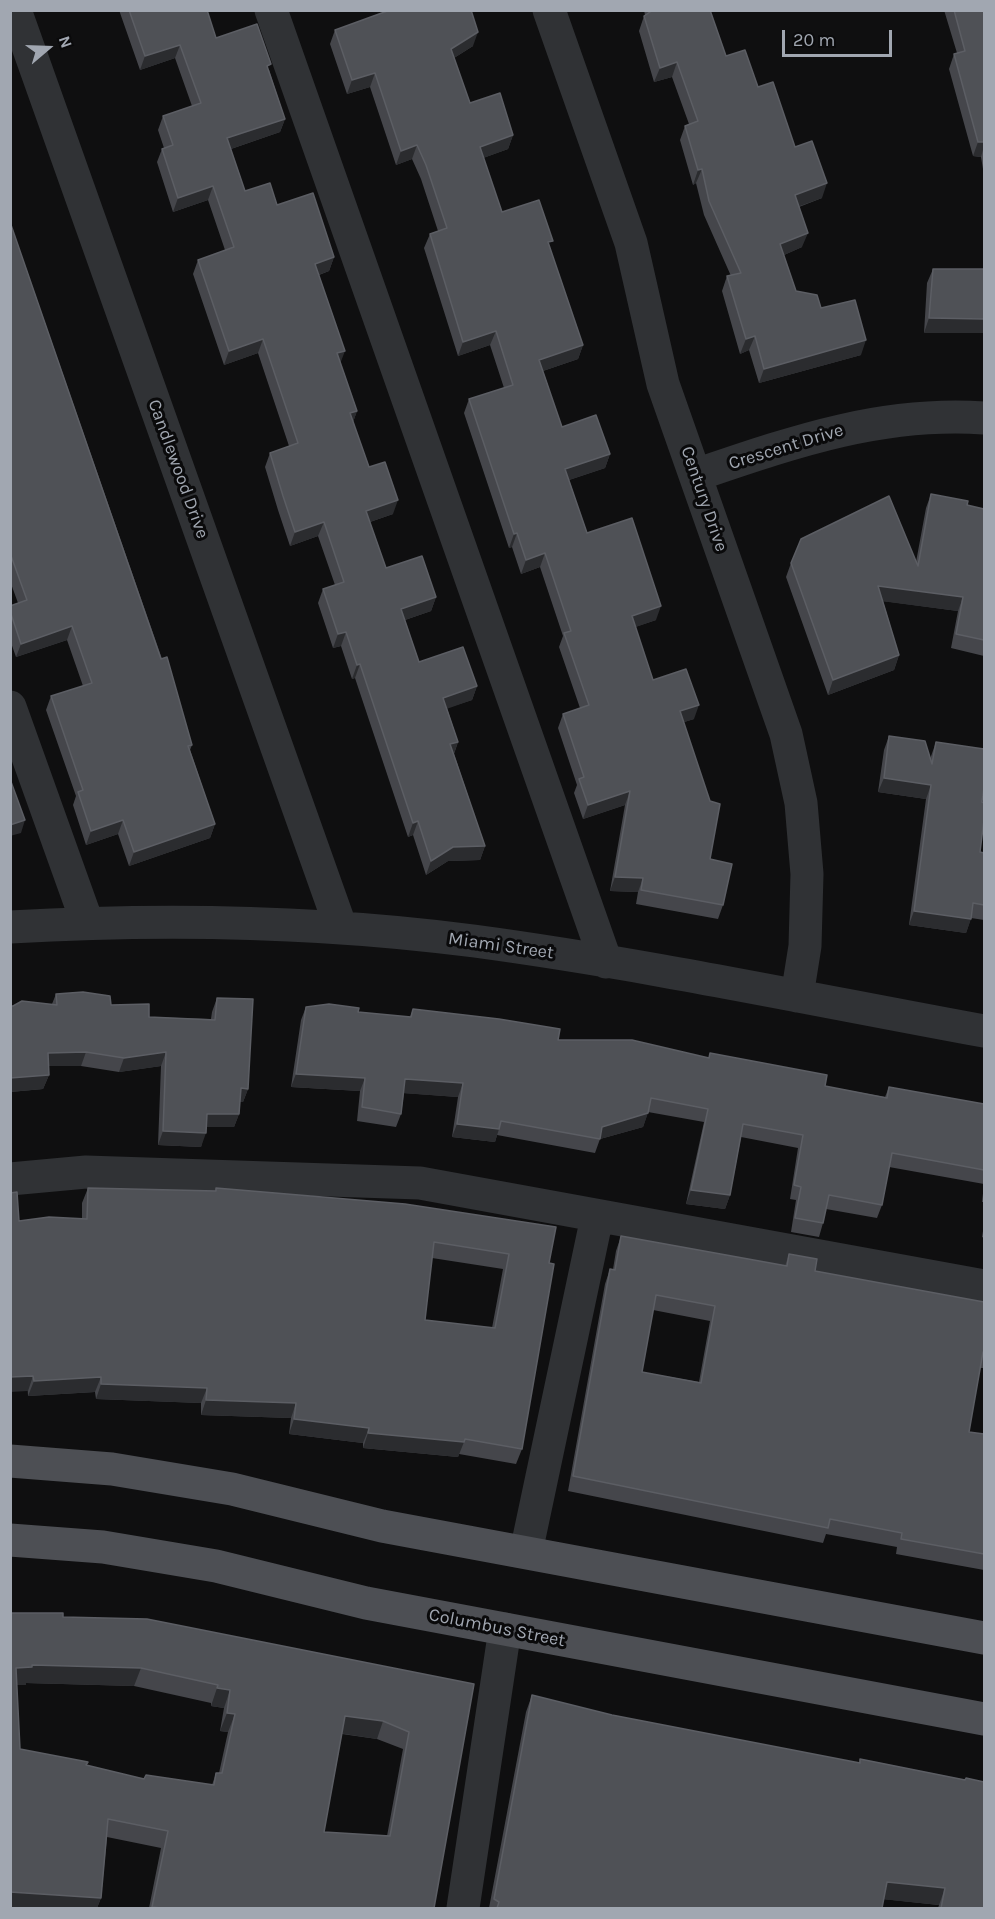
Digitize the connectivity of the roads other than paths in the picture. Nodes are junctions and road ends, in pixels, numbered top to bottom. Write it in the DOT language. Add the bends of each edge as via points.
graph roads {
  1 [pos="15,10"];
  2 [pos="271,10"];
  3 [pos="549,10"];
  4 [pos="984,418"];
  5 [pos="696,475"];
  6 [pos="10,707"];
  7 [pos="87,922"];
  8 [pos="10,927"];
  9 [pos="341,928"];
  10 [pos="606,962"];
  11 [pos="797,996"];
  12 [pos="984,1031"];
  13 [pos="10,1179"];
  14 [pos="597,1217"];
  15 [pos="984,1286"];
  16 [pos="10,1461"];
  17 [pos="10,1540"];
  18 [pos="526,1552"];
  19 [pos="505,1629"];
  20 [pos="984,1638"];
  21 [pos="984,1719"];
  22 [pos="464,1908"];
  1 -- 9 [label="street, Candlewood Drive"];
  2 -- 10 [label="street"];
  3 -- 5 [label="street, Century Drive" via="631,243 663,384"];
  4 -- 5 [label="street, Crescent Drive" via="949,416 880,422 809,437"];
  5 -- 11 [label="street, Century Drive" via="786,734 801,803 807,874 805,946"];
  6 -- 7 [label="street"];
  7 -- 8 [label="street, Miami Street"];
  7 -- 9 [label="street, Miami Street"];
  9 -- 10 [label="street, Miami Street" via="473,941"];
  10 -- 11 [label="street, Miami Street"];
  11 -- 12 [label="street, Miami Street"];
  13 -- 14 [label="street" via="86,1172 420,1183"];
  14 -- 15 [label="street"];
  14 -- 18 [label="street"];
  16 -- 18 [label="main road" via="112,1468 232,1489 382,1526"];
  17 -- 19 [label="main road, Columbus Street" via="103,1547 216,1566 366,1603"];
  18 -- 20 [label="main road"];
  19 -- 21 [label="main road, Columbus Street"];
  19 -- 22 [label="street"];
}
